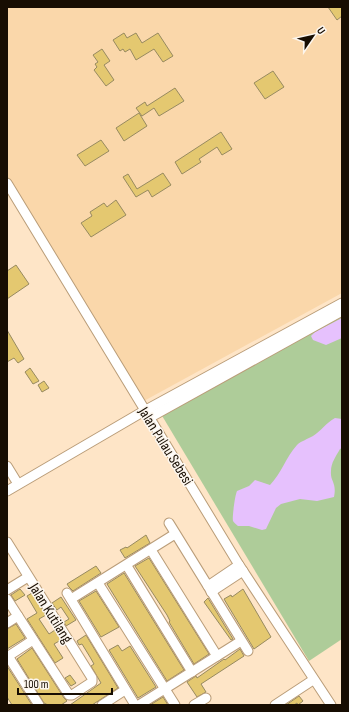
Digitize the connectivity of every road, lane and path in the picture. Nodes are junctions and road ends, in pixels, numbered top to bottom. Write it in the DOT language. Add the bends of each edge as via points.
graph roads {
  1 [pos="7,183"];
  2 [pos="342,302"];
  3 [pos="342,311"];
  4 [pos="146,414"];
  5 [pos="7,466"];
  6 [pos="18,484"];
  7 [pos="7,491"];
  8 [pos="169,523"];
  9 [pos="175,534"];
  10 [pos="8,547"];
  11 [pos="151,550"];
  12 [pos="127,566"];
  13 [pos="241,568"];
  14 [pos="28,577"];
  15 [pos="98,583"];
  16 [pos="209,589"];
  17 [pos="7,590"];
  18 [pos="7,599"];
  19 [pos="18,616"];
  20 [pos="7,624"];
  21 [pos="33,640"];
  22 [pos="241,641"];
  23 [pos="248,651"];
  24 [pos="8,656"];
  25 [pos="217,656"];
  26 [pos="192,672"];
  27 [pos="313,680"];
  28 [pos="165,689"];
  29 [pos="125,690"];
  30 [pos="206,698"];
  31 [pos="280,704"];
  32 [pos="39,705"];
  33 [pos="102,705"];
  34 [pos="135,705"];
  35 [pos="139,705"];
  36 [pos="175,705"];
  37 [pos="194,705"];
  38 [pos="331,705"];
  1 -- 4 [label="street, Jalan Pulau Sebesi"];
  2 -- 4 [label="street"];
  3 -- 4 [label="street"];
  4 -- 6 [label="street"];
  4 -- 13 [label="street, Jalan Pulau Sebesi"];
  5 -- 6 [label="street"];
  6 -- 7 [label="street"];
  8 -- 9 [label="street"];
  9 -- 11 [label="street"];
  9 -- 16 [label="street"];
  10 -- 14 [label="street, Jalan Kutilang"];
  11 -- 12 [label="street"];
  11 -- 25 [label="street"];
  12 -- 15 [label="street"];
  12 -- 26 [label="street"];
  13 -- 16 [label="street"];
  13 -- 27 [label="street, Jalan Pulau Sebesi"];
  14 -- 17 [label="street"];
  14 -- 21 [label="street, Jalan Kutilang" via="92,678 90,683 70,696"];
  15 -- 28 [label="street"];
  15 -- 29 [label="street" via="69,596"];
  16 -- 22 [label="street"];
  18 -- 19 [label="street"];
  19 -- 20 [label="street"];
  19 -- 21 [label="street"];
  21 -- 24 [label="street"];
  22 -- 23 [label="street"];
  22 -- 25 [label="street"];
  24 -- 32 [label="street"];
  25 -- 26 [label="street"];
  26 -- 28 [label="street"];
  27 -- 31 [label="street"];
  27 -- 38 [label="street, Jalan Pulau Sebesi"];
  28 -- 35 [label="street"];
  28 -- 36 [label="street"];
  29 -- 33 [label="street"];
  29 -- 34 [label="street"];
  30 -- 37 [label="street"];
}
